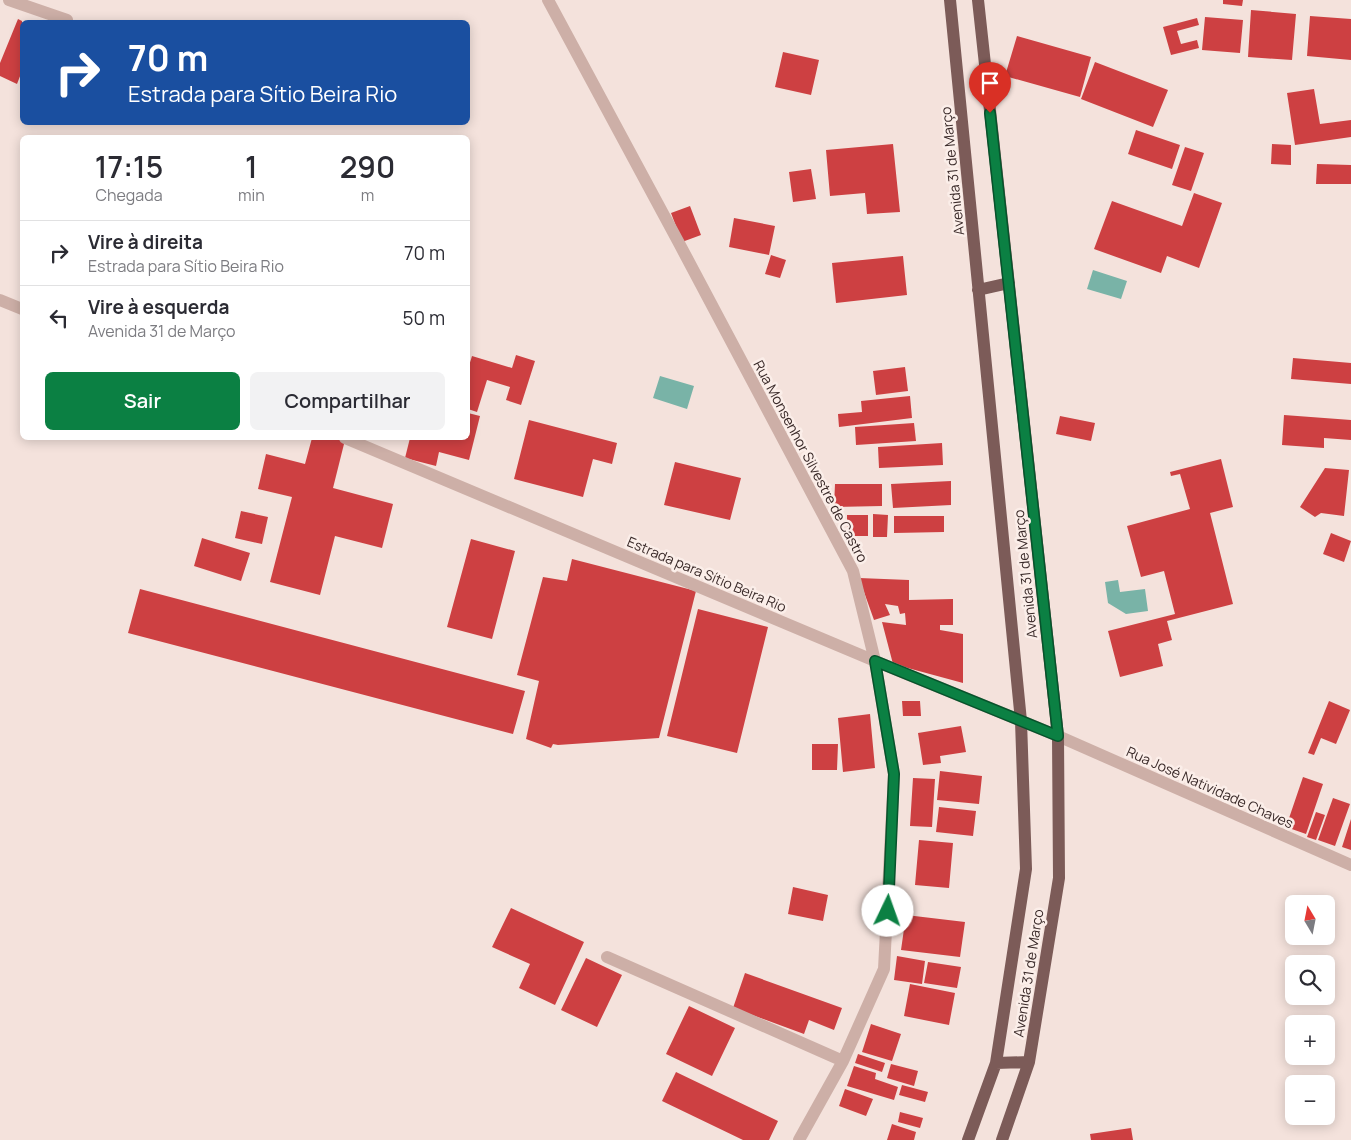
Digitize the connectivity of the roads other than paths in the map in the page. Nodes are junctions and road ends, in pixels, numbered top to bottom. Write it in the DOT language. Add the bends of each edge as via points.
graph roads {
  1 [pos="9,0"];
  2 [pos="548,0"];
  3 [pos="950,0"];
  4 [pos="978,0"];
  5 [pos="67,20"];
  6 [pos="1008,283"];
  7 [pos="978,290"];
  8 [pos="0,300"];
  9 [pos="20,308"];
  10 [pos="350,440"];
  11 [pos="875,661"];
  12 [pos="1022,721"];
  13 [pos="1058,736"];
  14 [pos="1351,865"];
  15 [pos="607,957"];
  16 [pos="843,1061"];
  17 [pos="996,1062"];
  18 [pos="1029,1062"];
  19 [pos="799,1140"];
  20 [pos="968,1140"];
  21 [pos="1002,1140"];
  1 -- 5 [label="street"];
  2 -- 11 [label="street, Rua Monsenhor Silvestre de Castro" via="853,571"];
  3 -- 7 [label="main road, Avenida 31 de Março"];
  4 -- 6 [label="main road, Avenida 31 de Março"];
  6 -- 7 [label="main road"];
  6 -- 13 [label="main road, Avenida 31 de Março"];
  7 -- 12 [label="main road, Avenida 31 de Março"];
  8 -- 9 [label="street"];
  10 -- 11 [label="street, Estrada para Sítio Beira Rio"];
  11 -- 12 [label="street, Estrada para Sítio Beira Rio"];
  11 -- 16 [label="street, Rua Monsenhor Silvestre de Castro" via="894,774 884,969"];
  12 -- 13 [label="street, Estrada para Sítio Beira Rio"];
  12 -- 17 [label="main road, Avenida 31 de Março" via="1026,869"];
  13 -- 14 [label="street, Rua José Natividade Chaves"];
  13 -- 18 [label="main road, Avenida 31 de Março" via="1059,878"];
  15 -- 16 [label="street"];
  16 -- 19 [label="street, Rua Monsenhor Silvestre de Castro"];
  17 -- 18 [label="main road"];
  17 -- 20 [label="main road, Avenida 31 de Março"];
  18 -- 21 [label="main road, Avenida 31 de Março"];
}
